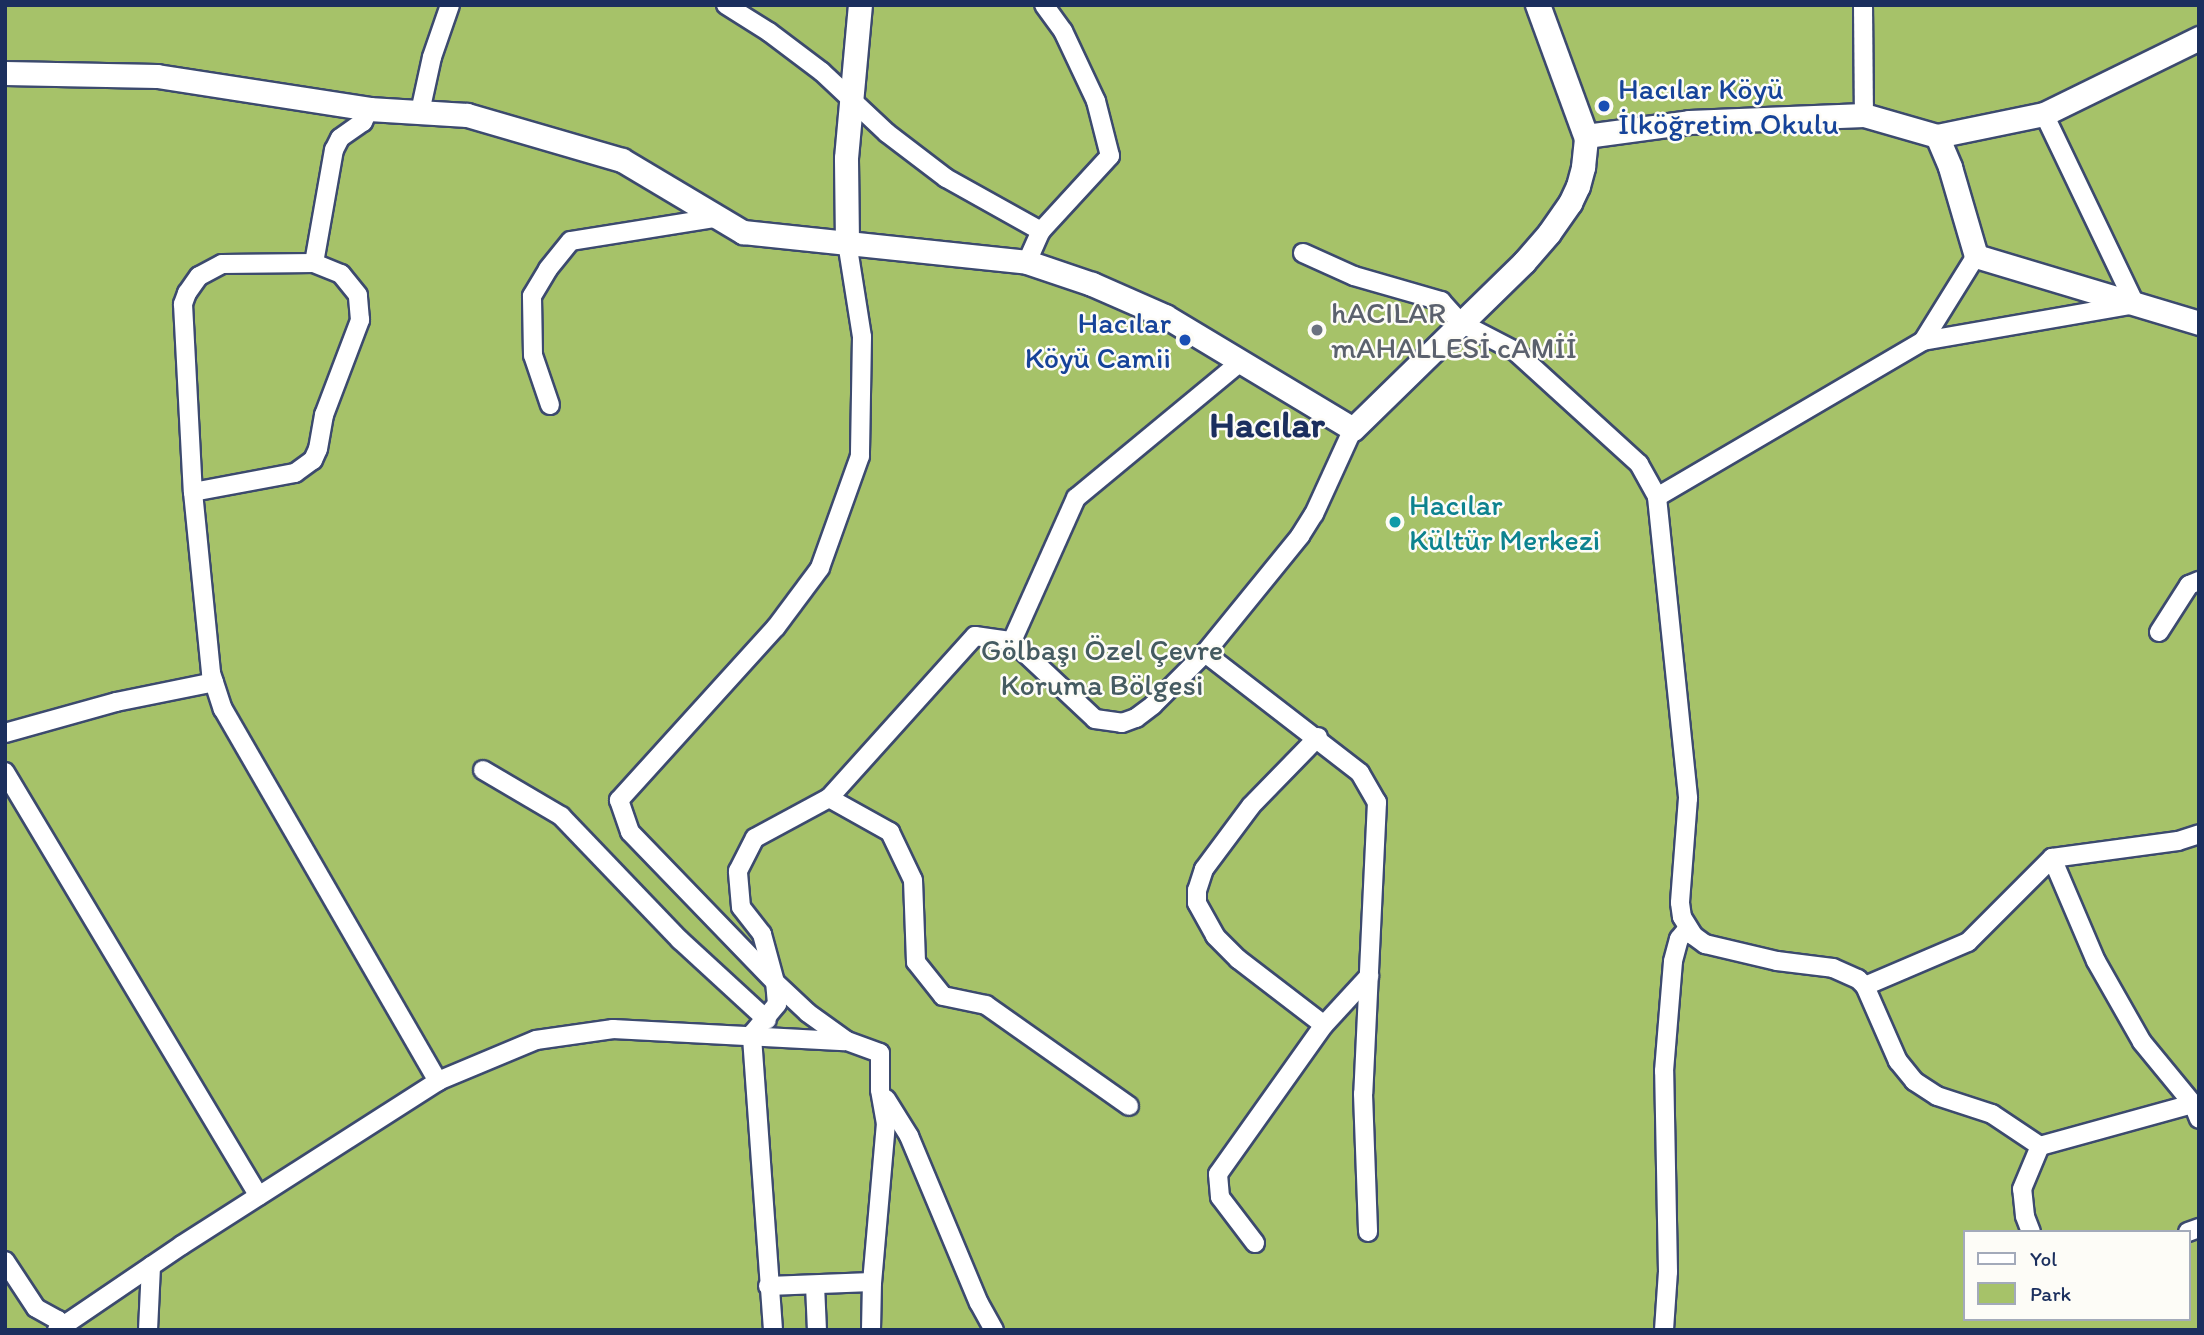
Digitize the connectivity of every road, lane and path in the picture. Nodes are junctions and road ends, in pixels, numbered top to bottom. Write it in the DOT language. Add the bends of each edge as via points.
graph roads {
  1 [pos="450,5"];
  2 [pos="726,5"];
  3 [pos="860,5"];
  4 [pos="1044,5"];
  5 [pos="1538,5"];
  6 [pos="1864,5"];
  7 [pos="2199,38"];
  8 [pos="5,73"];
  9 [pos="850,96"];
  10 [pos="369,109"];
  11 [pos="421,113"];
  12 [pos="2044,114"];
  13 [pos="1864,116"];
  14 [pos="1586,136"];
  15 [pos="1937,136"];
  16 [pos="714,218"];
  17 [pos="1041,231"];
  18 [pos="847,242"];
  19 [pos="1303,253"];
  20 [pos="1976,256"];
  21 [pos="1027,262"];
  22 [pos="314,263"];
  23 [pos="2135,304"];
  24 [pos="1461,323"];
  25 [pos="2199,323"];
  26 [pos="1923,341"];
  27 [pos="1240,363"];
  28 [pos="550,405"];
  29 [pos="1353,429"];
  30 [pos="193,492"];
  31 [pos="1657,497"];
  32 [pos="2199,580"];
  33 [pos="2159,632"];
  34 [pos="1012,642"];
  35 [pos="1205,653"];
  36 [pos="214,682"];
  37 [pos="5,733"];
  38 [pos="1318,737"];
  39 [pos="483,770"];
  40 [pos="5,772"];
  41 [pos="829,798"];
  42 [pos="2199,834"];
  43 [pos="2052,858"];
  44 [pos="1688,928"];
  45 [pos="1368,976"];
  46 [pos="775,982"];
  47 [pos="1865,986"];
  48 [pos="767,1020"];
  49 [pos="1324,1025"];
  50 [pos="752,1034"];
  51 [pos="847,1041"];
  52 [pos="438,1081"];
  53 [pos="880,1090"];
  54 [pos="1129,1106"];
  55 [pos="2196,1112"];
  56 [pos="2040,1146"];
  57 [pos="260,1196"];
  58 [pos="2030,1230"];
  59 [pos="1368,1232"];
  60 [pos="1255,1242"];
  61 [pos="5,1261"];
  62 [pos="151,1266"];
  63 [pos="872,1282"];
  64 [pos="815,1285"];
  65 [pos="768,1286"];
  66 [pos="60,1328"];
  67 [pos="148,1330"];
  68 [pos="773,1330"];
  69 [pos="817,1330"];
  70 [pos="871,1330"];
  71 [pos="994,1330"];
  72 [pos="1664,1330"];
  1 -- 11 [label="street" via="432,57"];
  2 -- 9 [label="street" via="769,32"];
  3 -- 9 [label="street"];
  4 -- 17 [label="street" via="1063,31 1096,101 1110,156"];
  5 -- 14 [label="main road"];
  6 -- 13 [label="street"];
  7 -- 12 [label="street"];
  8 -- 10 [label="street" via="157,75"];
  9 -- 17 [label="street" via="887,133 946,178"];
  9 -- 18 [label="street"];
  10 -- 11 [label="street"];
  10 -- 22 [label="street" via="363,122 340,138 334,150"];
  11 -- 16 [label="street" via="467,115 622,160"];
  12 -- 15 [label="street"];
  12 -- 23 [label="street"];
  13 -- 14 [label="street" via="1689,122"];
  13 -- 15 [label="street"];
  14 -- 24 [label="street" via="1583,167 1561,217"];
  15 -- 20 [label="street"];
  16 -- 18 [label="street" via="743,232"];
  16 -- 28 [label="street" via="571,241 532,296 533,355"];
  17 -- 21 [label="street"];
  18 -- 21 [label="street"];
  18 -- 46 [label="street" via="862,337 860,456 820,568 776,627 619,800 630,832"];
  19 -- 24 [label="street" via="1354,276 1441,300"];
  20 -- 23 [label="street"];
  20 -- 26 [label="street"];
  21 -- 27 [label="street" via="1165,316"];
  22 -- 30 [label="street" via="222,264 199,276 187,293 183,303"];
  22 -- 30 [label="street" via="348,280 358,295 361,312 313,460 295,473"];
  23 -- 25 [label="street"];
  23 -- 26 [label="street"];
  24 -- 29 [label="street"];
  24 -- 31 [label="street" via="1515,351 1549,380 1639,464"];
  26 -- 31 [label="street"];
  27 -- 29 [label="street"];
  27 -- 34 [label="street" via="1076,498"];
  29 -- 35 [label="street" via="1300,536"];
  30 -- 36 [label="street"];
  31 -- 44 [label="street" via="1688,798 1680,903"];
  32 -- 33 [label="street" via="2189,586"];
  34 -- 35 [label="street" via="1095,719 1122,723 1153,705"];
  34 -- 41 [label="street" via="975,636"];
  35 -- 38 [label="street"];
  36 -- 37 [label="street" via="116,702"];
  36 -- 52 [label="street" via="223,709 277,806"];
  38 -- 45 [label="street" via="1360,773 1377,802"];
  38 -- 49 [label="street" via="1251,806 1212,858 1197,890 1197,903 1203,920 1230,951"];
  39 -- 48 [label="street" via="561,816 680,940"];
  40 -- 57 [label="street"];
  41 -- 46 [label="street" via="755,838 738,871 741,907 762,934"];
  41 -- 54 [label="street" via="890,832 913,880 916,962 943,996 986,1005"];
  42 -- 43 [label="street" via="2178,841"];
  43 -- 47 [label="street" via="1968,942"];
  43 -- 55 [label="street" via="2096,961 2142,1042"];
  44 -- 47 [label="street" via="1705,944 1833,968 1848,972"];
  44 -- 72 [label="street" via="1679,939 1673,961 1664,1071 1668,1272"];
  45 -- 49 [label="street"];
  45 -- 59 [label="street" via="1363,1094"];
  46 -- 48 [label="street" via="777,1004"];
  46 -- 51 [label="street"];
  47 -- 56 [label="street" via="1898,1061 1914,1081 1937,1096 1992,1114"];
  48 -- 50 [label="street"];
  49 -- 60 [label="street" via="1218,1174 1220,1197"];
  50 -- 51 [label="street"];
  50 -- 52 [label="street" via="613,1029 536,1040"];
  50 -- 65 [label="street"];
  51 -- 53 [label="street" via="880,1053"];
  52 -- 57 [label="street"];
  53 -- 63 [label="street" via="886,1123"];
  53 -- 71 [label="street" via="909,1136"];
  55 -- 56 [label="street"];
  56 -- 58 [label="street" via="2022,1189"];
  57 -- 62 [label="street"];
  61 -- 66 [label="street" via="36,1308 58,1320"];
  62 -- 66 [label="street"];
  62 -- 67 [label="street"];
  63 -- 64 [label="street"];
  63 -- 70 [label="street"];
  64 -- 65 [label="street"];
  64 -- 69 [label="street"];
  65 -- 68 [label="street"];
}
